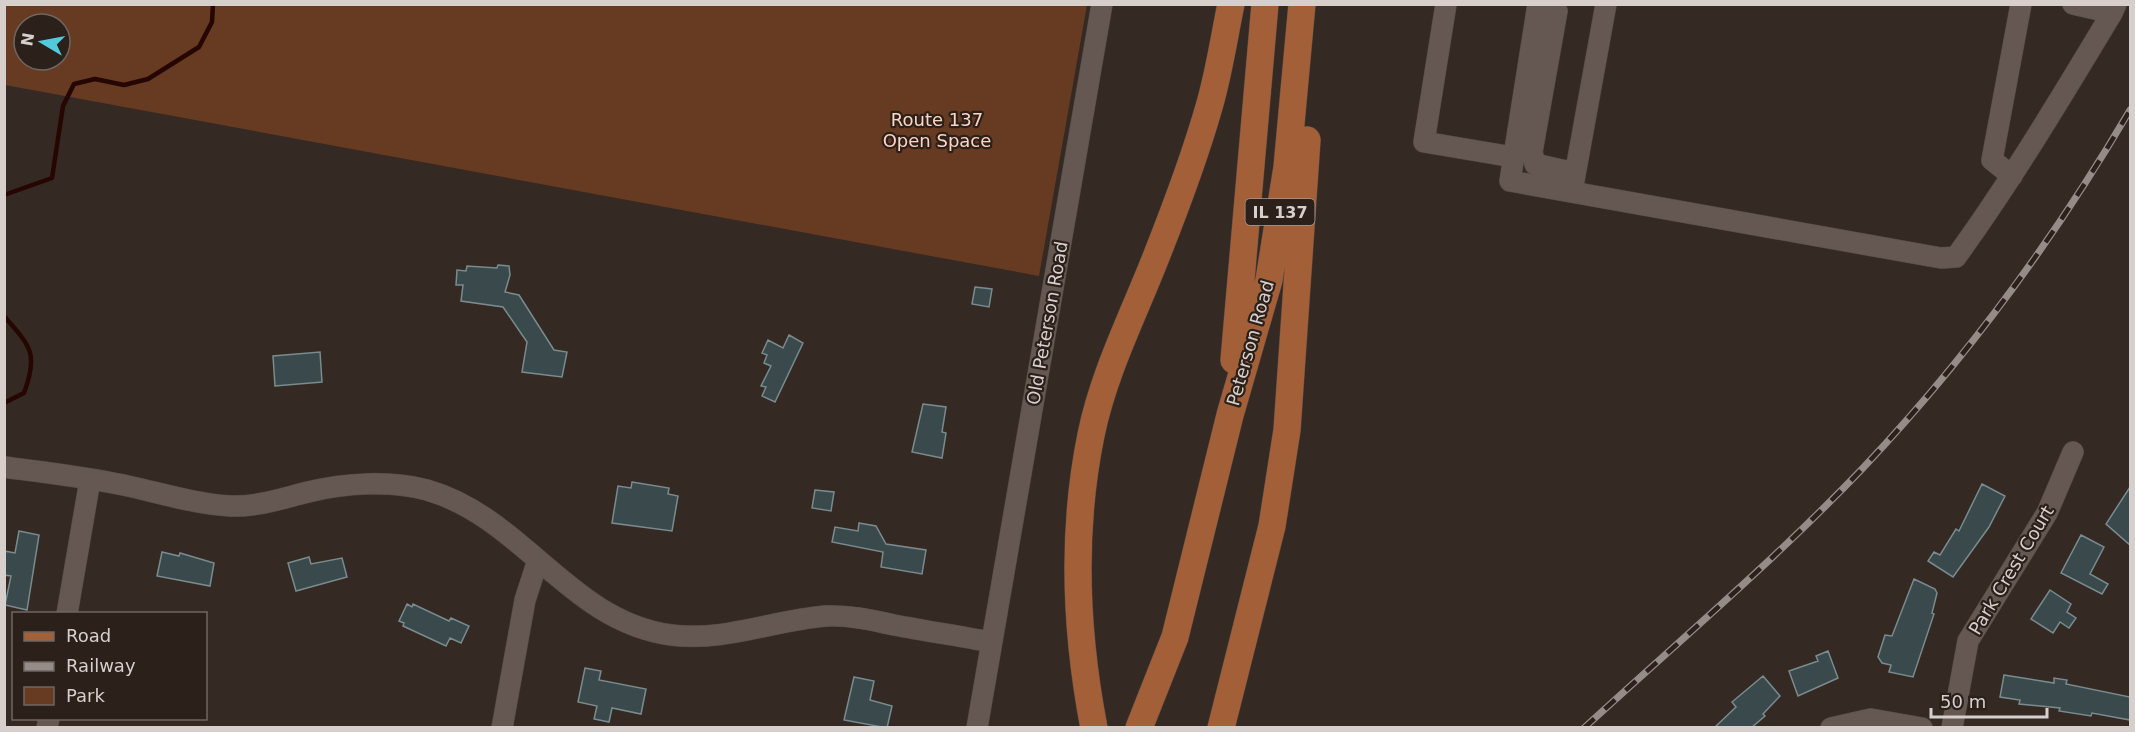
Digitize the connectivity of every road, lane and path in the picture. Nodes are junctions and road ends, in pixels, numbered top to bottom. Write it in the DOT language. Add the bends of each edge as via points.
graph roads {
  1 [pos="1102,4"];
  2 [pos="1231,4"];
  3 [pos="1265,4"];
  4 [pos="1302,4"];
  5 [pos="1316,4"];
  6 [pos="1446,4"];
  7 [pos="1606,4"];
  8 [pos="2021,4"];
  9 [pos="2073,4"];
  10 [pos="1548,7"];
  11 [pos="2114,9"];
  12 [pos="1513,157"];
  13 [pos="2012,176"];
  14 [pos="1573,183"];
  15 [pos="1230,415"];
  16 [pos="2073,452"];
  17 [pos="4,467"];
  18 [pos="90,480"];
  19 [pos="538,560"];
  20 [pos="67,612"];
  21 [pos="991,642"];
  22 [pos="1143,719"];
  23 [pos="502,728"];
  24 [pos="977,728"];
  25 [pos="1094,728"];
  26 [pos="1221,728"];
  27 [pos="1831,728"];
  28 [pos="1922,728"];
  29 [pos="1952,728"];
  1 -- 21 [label="street, Old Peterson Road"];
  2 -- 25 [label="main road" via="1210,104 1190,166 1129,318 1091,434 1080,500 1076,559 1077,618"];
  3 -- 15 [label="main road, Peterson Road / IL 137"];
  4 -- 15 [label="main road, Peterson Road / IL 137" via="1287,167 1269,280"];
  5 -- 26 [label="main road, Peterson Road" via="1287,430 1272,526"];
  6 -- 12 [label="street" via="1424,142"];
  7 -- 14 [label="street"];
  8 -- 13 [label="street" via="1992,160"];
  9 -- 11 [label="street"];
  10 -- 12 [label="street"];
  10 -- 14 [label="street" via="1532,152 1535,165"];
  11 -- 13 [label="street"];
  12 -- 14 [label="street" via="1510,181"];
  13 -- 14 [label="street" via="1956,257 1941,258"];
  15 -- 22 [label="main road, IL 137" via="1175,637"];
  16 -- 29 [label="street, Park Crest Court" via="2047,513 1968,641"];
  17 -- 18 [label="street"];
  18 -- 19 [label="street" via="234,506 312,491 363,485 401,486 449,498 485,516"];
  18 -- 20 [label="street"];
  19 -- 21 [label="street" via="607,615 637,628 673,635 714,635 830,616"];
  19 -- 23 [label="street" via="525,600"];
  21 -- 24 [label="street"];
  27 -- 28 [label="street" via="1871,719"];
}
